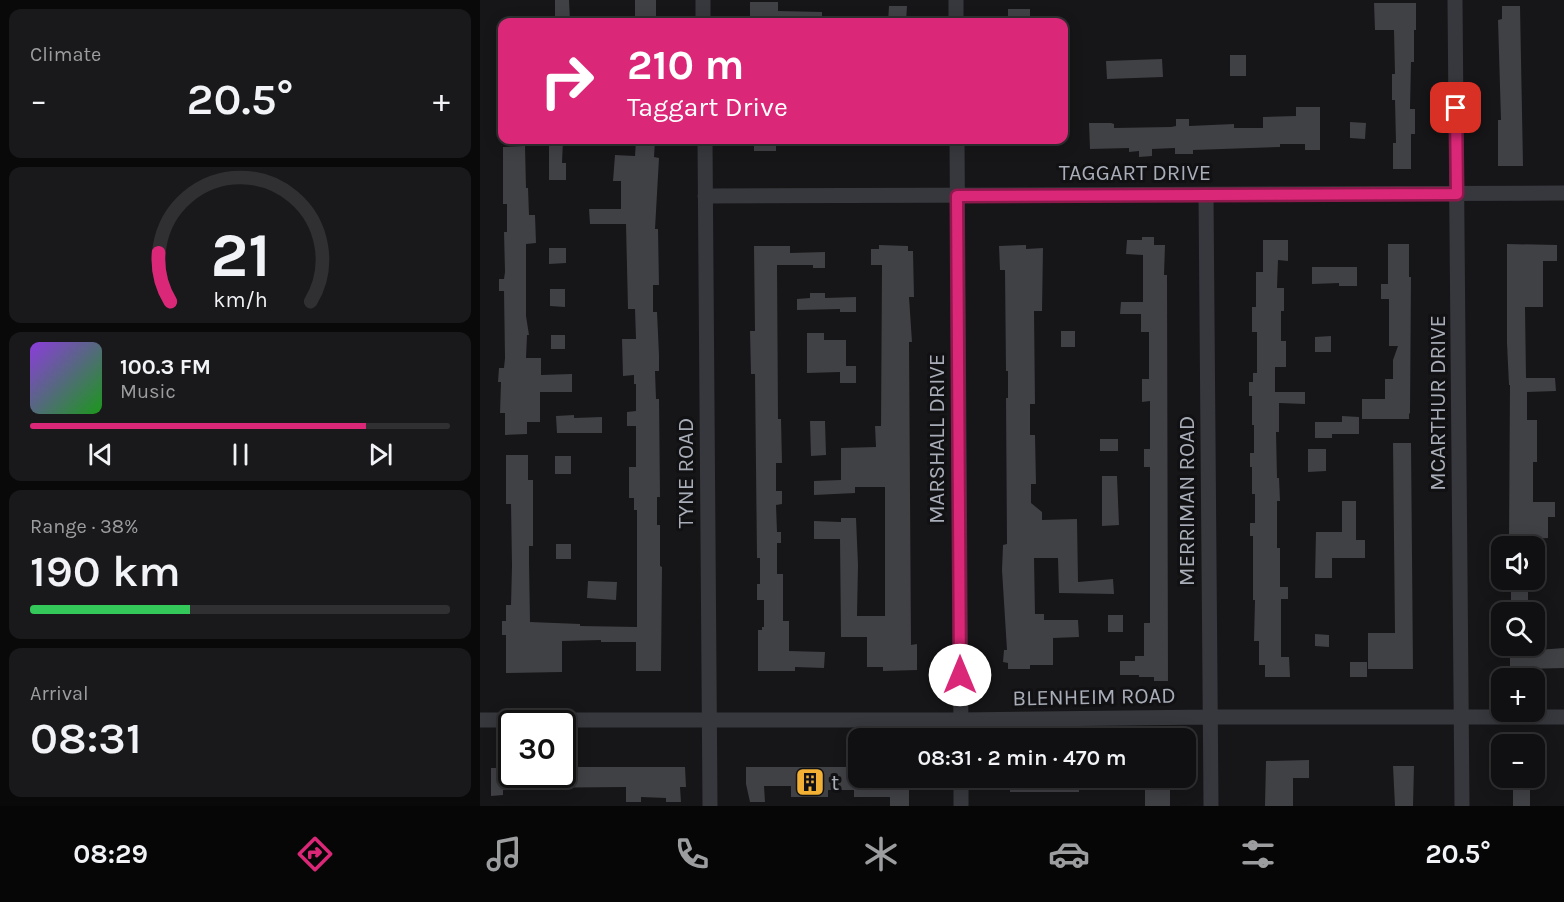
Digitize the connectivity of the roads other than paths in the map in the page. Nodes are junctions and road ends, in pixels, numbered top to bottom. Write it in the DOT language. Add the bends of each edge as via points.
graph roads {
  1 [pos="703,0"];
  2 [pos="956,0"];
  3 [pos="1455,0"];
  4 [pos="703,18"];
  5 [pos="956,18"];
  6 [pos="705,144"];
  7 [pos="957,144"];
  8 [pos="1564,193"];
  9 [pos="1457,194"];
  10 [pos="1206,195"];
  11 [pos="705,196"];
  12 [pos="957,196"];
  13 [pos="1210,717"];
  14 [pos="1462,717"];
  15 [pos="1564,717"];
  16 [pos="710,719"];
  17 [pos="480,720"];
  18 [pos="961,720"];
  19 [pos="961,728"];
  20 [pos="961,788"];
  21 [pos="710,806"];
  22 [pos="962,806"];
  23 [pos="1211,806"];
  24 [pos="1462,806"];
  1 -- 4 [label="street"];
  2 -- 5 [label="street"];
  3 -- 9 [label="street, MCARTHUR DRIVE"];
  6 -- 11 [label="street, TYNE ROAD"];
  7 -- 12 [label="street, MARSHALL DRIVE"];
  8 -- 9 [label="street, TAGGART DRIVE"];
  9 -- 10 [label="street, TAGGART DRIVE"];
  9 -- 14 [label="street, MCARTHUR DRIVE"];
  10 -- 12 [label="street, TAGGART DRIVE"];
  10 -- 13 [label="street, MERRIMAN ROAD"];
  11 -- 12 [label="street, TAGGART DRIVE"];
  11 -- 16 [label="street, TYNE ROAD"];
  12 -- 18 [label="street, MARSHALL DRIVE"];
  13 -- 14 [label="street, BLENHEIM ROAD"];
  13 -- 18 [label="street, BLENHEIM ROAD"];
  13 -- 23 [label="street, MERRIMAN ROAD"];
  14 -- 15 [label="street, BLENHEIM ROAD"];
  14 -- 24 [label="street, MCARTHUR DRIVE"];
  16 -- 17 [label="street, BLENHEIM ROAD"];
  16 -- 18 [label="street, BLENHEIM ROAD"];
  16 -- 21 [label="street, TYNE ROAD"];
  18 -- 19 [label="street, MARSHALL DRIVE"];
  20 -- 22 [label="street"];
}
